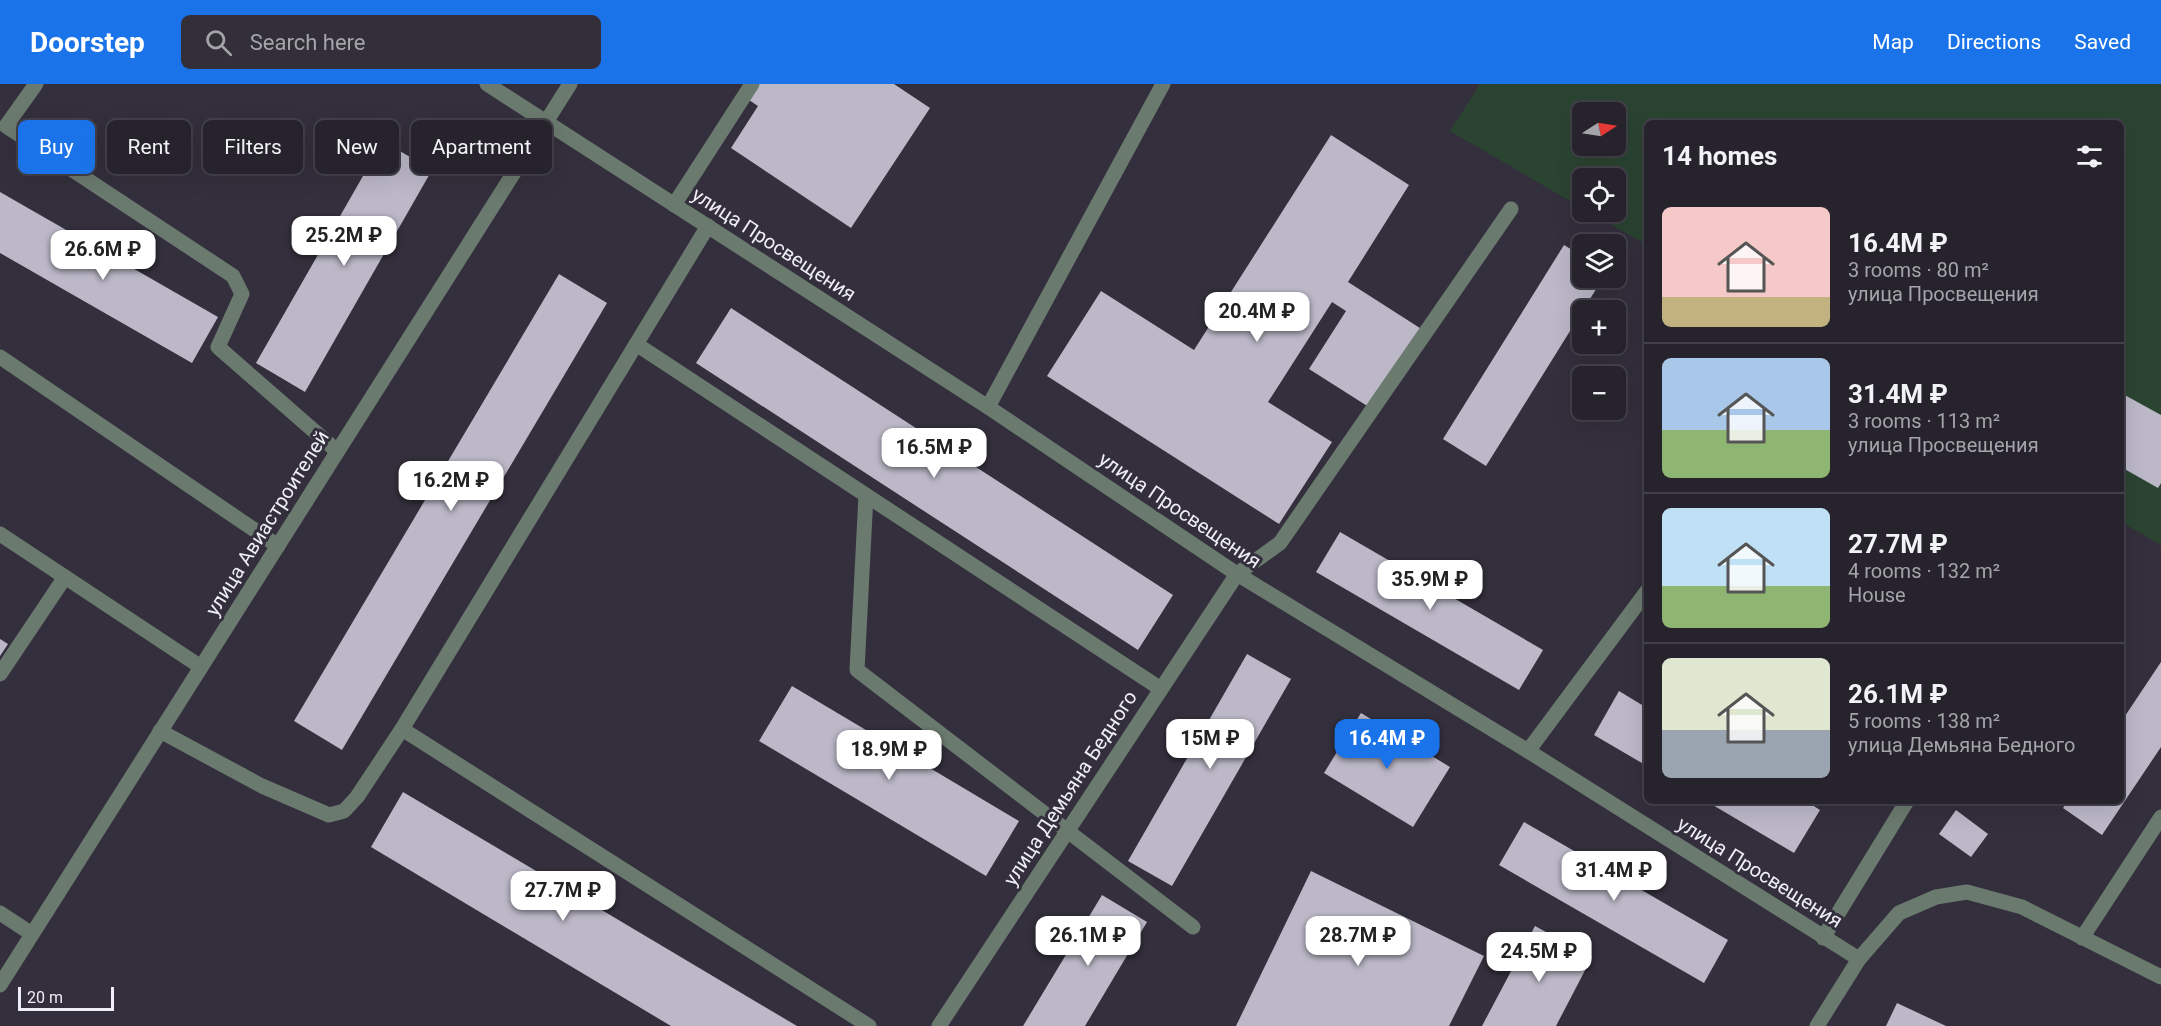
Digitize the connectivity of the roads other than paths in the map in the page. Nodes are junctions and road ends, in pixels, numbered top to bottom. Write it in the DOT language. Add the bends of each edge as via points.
graph roads {
  1 [pos="36,84"];
  2 [pos="487,84"];
  3 [pos="570,84"];
  4 [pos="752,84"];
  5 [pos="1163,84"];
  6 [pos="547,120"];
  7 [pos="552,123"];
  8 [pos="513,174"];
  9 [pos="674,205"];
  10 [pos="1511,209"];
  11 [pos="708,226"];
  12 [pos="636,344"];
  13 [pos="0,357"];
  14 [pos="988,407"];
  15 [pos="337,451"];
  16 [pos="866,495"];
  17 [pos="0,534"];
  18 [pos="278,546"];
  19 [pos="1237,574"];
  20 [pos="65,577"];
  21 [pos="1644,595"];
  22 [pos="201,667"];
  23 [pos="0,675"];
  24 [pos="1161,689"];
  25 [pos="402,729"];
  26 [pos="160,731"];
  27 [pos="1528,751"];
  28 [pos="1904,804"];
  29 [pos="2161,817"];
  30 [pos="1067,831"];
  31 [pos="0,913"];
  32 [pos="1193,927"];
  33 [pos="32,934"];
  34 [pos="1823,938"];
  35 [pos="2082,938"];
  36 [pos="1859,959"];
  37 [pos="2161,977"];
  38 [pos="0,985"];
  39 [pos="869,1026"];
  40 [pos="939,1026"];
  41 [pos="1817,1026"];
  1 -- 15 [label="street" via="6,126 233,276 242,294 218,347"];
  2 -- 6 [label="street, улица Просвещения"];
  3 -- 6 [label="street, улица Авиастроителей"];
  4 -- 9 [label="street"];
  5 -- 14 [label="street"];
  7 -- 9 [label="street, улица Просвещения"];
  8 -- 15 [label="street, улица Авиастроителей"];
  9 -- 11 [label="street, улица Просвещения"];
  10 -- 19 [label="street" via="1280,543"];
  11 -- 12 [label="street"];
  11 -- 14 [label="street, улица Просвещения"];
  12 -- 16 [label="street"];
  12 -- 25 [label="street"];
  13 -- 18 [label="street"];
  14 -- 19 [label="street, улица Просвещения"];
  15 -- 18 [label="street, улица Авиастроителей"];
  16 -- 24 [label="street"];
  16 -- 30 [label="street" via="857,670"];
  17 -- 20 [label="street"];
  18 -- 22 [label="street, улица Авиастроителей"];
  19 -- 24 [label="street, улица Демьяна Бедного"];
  19 -- 27 [label="street, улица Просвещения"];
  20 -- 22 [label="street"];
  20 -- 23 [label="street"];
  21 -- 27 [label="street"];
  22 -- 26 [label="street, улица Авиастроителей"];
  24 -- 30 [label="street, улица Демьяна Бедного"];
  25 -- 26 [label="street" via="357,797 344,811 329,815 262,786"];
  25 -- 39 [label="street"];
  26 -- 33 [label="street, улица Авиастроителей"];
  27 -- 34 [label="street, улица Просвещения"];
  28 -- 34 [label="street"];
  29 -- 35 [label="street"];
  30 -- 32 [label="street"];
  30 -- 40 [label="street, улица Демьяна Бедного"];
  31 -- 33 [label="street"];
  33 -- 38 [label="street, улица Авиастроителей"];
  34 -- 36 [label="street, улица Просвещения"];
  35 -- 36 [label="street" via="2022,908 1967,892 1936,897 1899,913"];
  35 -- 37 [label="street"];
  36 -- 41 [label="street"];
}
